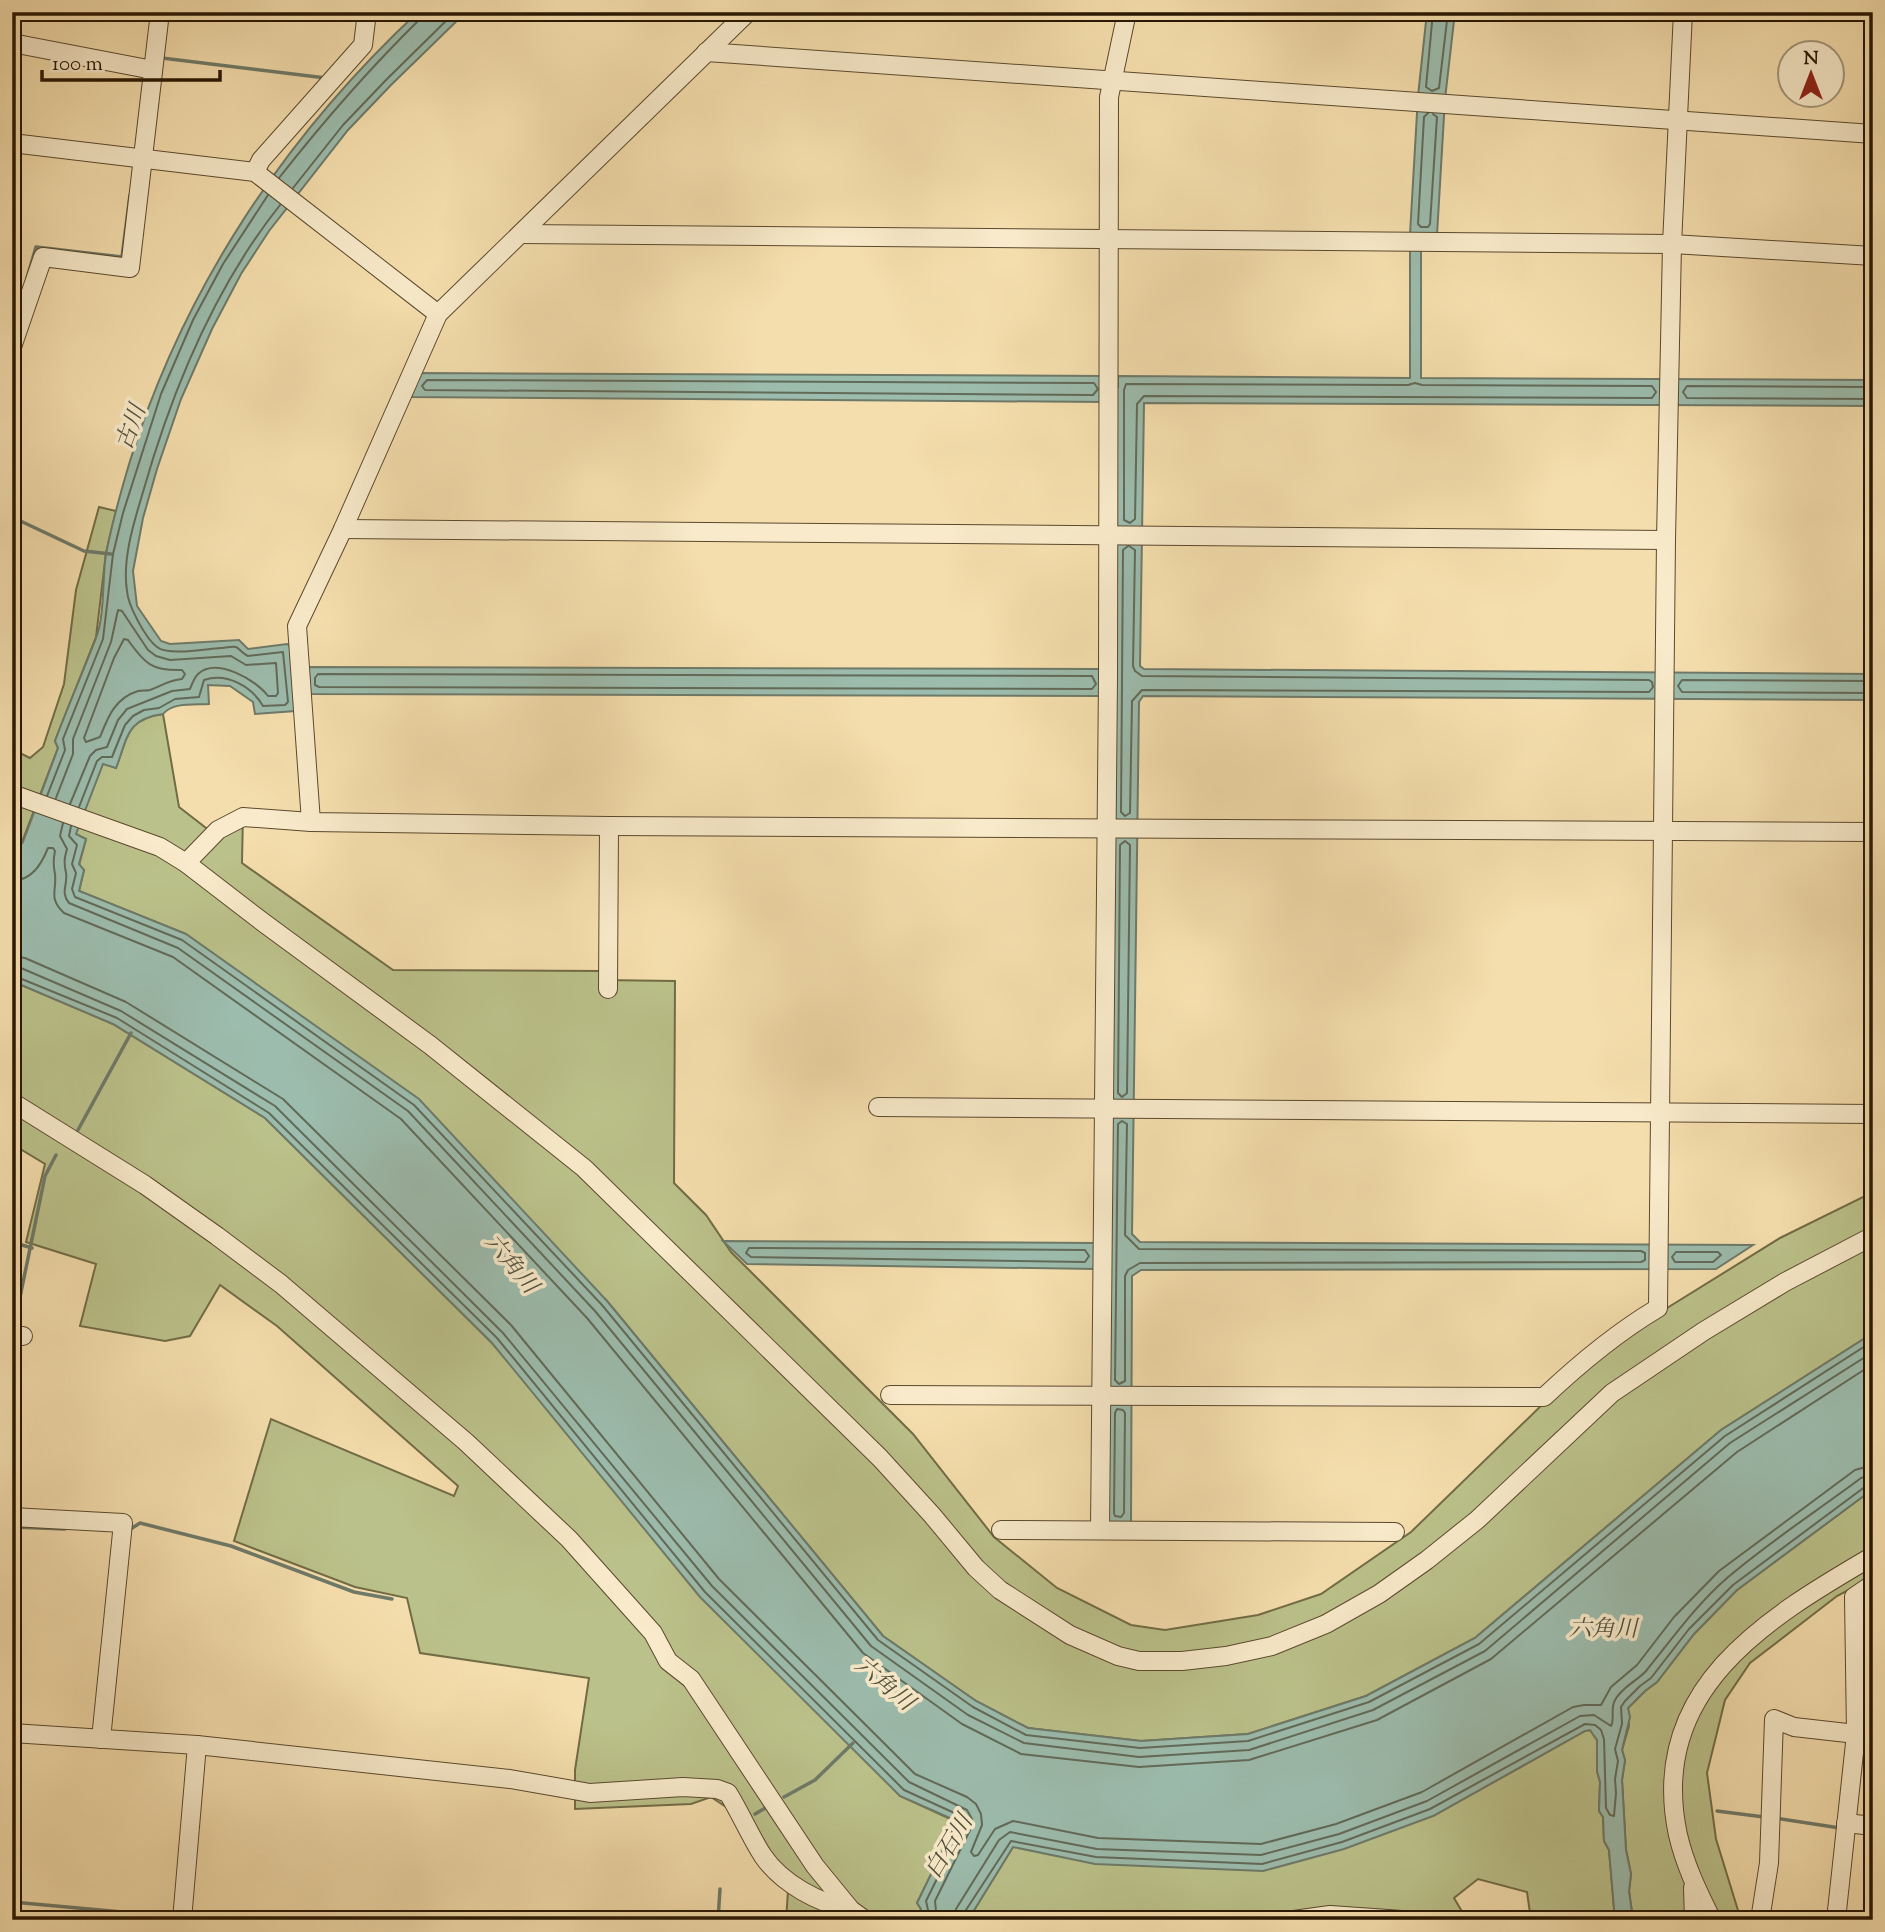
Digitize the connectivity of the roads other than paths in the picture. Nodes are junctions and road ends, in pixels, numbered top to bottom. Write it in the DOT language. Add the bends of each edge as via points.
graph roads {
  1 [pos="160,12"];
  2 [pos="367,12"];
  3 [pos="748,12"];
  4 [pos="1126,12"];
  5 [pos="1683,12"];
  6 [pos="12,43"];
  7 [pos="706,52"];
  8 [pos="146,69"];
  9 [pos="1111,79"];
  10 [pos="1676,119"];
  11 [pos="1873,134"];
  12 [pos="12,144"];
  13 [pos="135,159"];
  14 [pos="261,177"];
  15 [pos="522,234"];
  16 [pos="1110,240"];
  17 [pos="1672,244"];
  18 [pos="1873,257"];
  19 [pos="438,314"];
  20 [pos="12,347"];
  21 [pos="343,529"];
  22 [pos="1122,535"];
  23 [pos="1666,540"];
  24 [pos="13,794"];
  25 [pos="311,822"];
  26 [pos="608,826"];
  27 [pos="1119,829"];
  28 [pos="1663,831"];
  29 [pos="1873,832"];
  30 [pos="187,863"];
  31 [pos="608,989"];
  32 [pos="12,1102"];
  33 [pos="878,1107"];
  34 [pos="1116,1109"];
  35 [pos="1660,1113"];
  36 [pos="1873,1114"];
  37 [pos="1873,1236"];
  38 [pos="890,1395"];
  39 [pos="1113,1397"];
  40 [pos="12,1517"];
  41 [pos="1002,1530"];
  42 [pos="1100,1530"];
  43 [pos="1395,1532"];
  44 [pos="1873,1556"];
  45 [pos="1873,1584"];
  46 [pos="1862,1727"];
  47 [pos="12,1733"];
  48 [pos="101,1739"];
  49 [pos="197,1745"];
  50 [pos="1873,1826"];
  51 [pos="1845,1827"];
  52 [pos="1692,1878"];
  53 [pos="858,1915"];
  54 [pos="182,1916"];
  55 [pos="1294,1920"];
  56 [pos="1402,1920"];
  57 [pos="1694,1920"];
  58 [pos="1712,1920"];
  59 [pos="1760,1920"];
  60 [pos="1836,1920"];
  1 -- 8 [label="street"];
  2 -- 14 [label="street" via="363,45 261,160"];
  3 -- 7 [label="street"];
  4 -- 9 [label="street"];
  5 -- 10 [label="street"];
  6 -- 8 [label="street"];
  7 -- 9 [label="street"];
  7 -- 15 [label="street"];
  8 -- 13 [label="street"];
  9 -- 10 [label="street"];
  9 -- 16 [label="street"];
  10 -- 11 [label="street"];
  10 -- 17 [label="street"];
  12 -- 13 [label="street"];
  13 -- 14 [label="street"];
  13 -- 20 [label="street" via="130,268 43,257"];
  14 -- 19 [label="street"];
  15 -- 16 [label="street"];
  15 -- 19 [label="street"];
  16 -- 17 [label="street"];
  16 -- 22 [label="street" via="1110,389"];
  17 -- 18 [label="street"];
  17 -- 23 [label="street"];
  19 -- 21 [label="street"];
  21 -- 22 [label="street"];
  21 -- 25 [label="street" via="297,626"];
  22 -- 23 [label="street"];
  22 -- 27 [label="street" via="1108,684"];
  23 -- 28 [label="street"];
  24 -- 30 [label="street" via="160,848"];
  25 -- 26 [label="street"];
  25 -- 30 [label="street" via="243,817 218,830"];
  26 -- 27 [label="street"];
  26 -- 31 [label="street"];
  27 -- 28 [label="street"];
  27 -- 34 [label="street"];
  28 -- 29 [label="street"];
  28 -- 35 [label="street"];
  30 -- 37 [label="street" via="430,1045 584,1168 880,1458 1000,1590 1070,1635 1139,1661 1182,1661 1272,1646 1326,1624 1379,1594 1477,1520 1612,1393 1785,1282"];
  32 -- 53 [label="street" via="145,1185 281,1284 466,1441 569,1539 653,1633 668,1661 691,1679 815,1866"];
  33 -- 34 [label="street"];
  34 -- 35 [label="street"];
  34 -- 39 [label="street" via="1101,1255"];
  35 -- 36 [label="street"];
  35 -- 39 [label="street" via="1658,1308 1580,1362 1544,1397"];
  38 -- 39 [label="street"];
  39 -- 42 [label="street"];
  40 -- 48 [label="street" via="123,1522"];
  41 -- 42 [label="street"];
  42 -- 43 [label="street"];
  44 -- 52 [label="street" via="1761,1629 1725,1663 1685,1721 1676,1750 1674,1804"];
  45 -- 46 [label="street" via="1854,1597"];
  46 -- 51 [label="street"];
  46 -- 59 [label="street" via="1794,1727 1774,1719 1769,1863"];
  47 -- 48 [label="street"];
  48 -- 49 [label="street"];
  49 -- 53 [label="street" via="510,1779 590,1793 717,1789 728,1793 765,1859 793,1885"];
  49 -- 54 [label="street"];
  50 -- 51 [label="street"];
  51 -- 60 [label="street"];
  52 -- 57 [label="street"];
  52 -- 58 [label="street"];
  55 -- 56 [label="street" via="1330,1915"];
}
